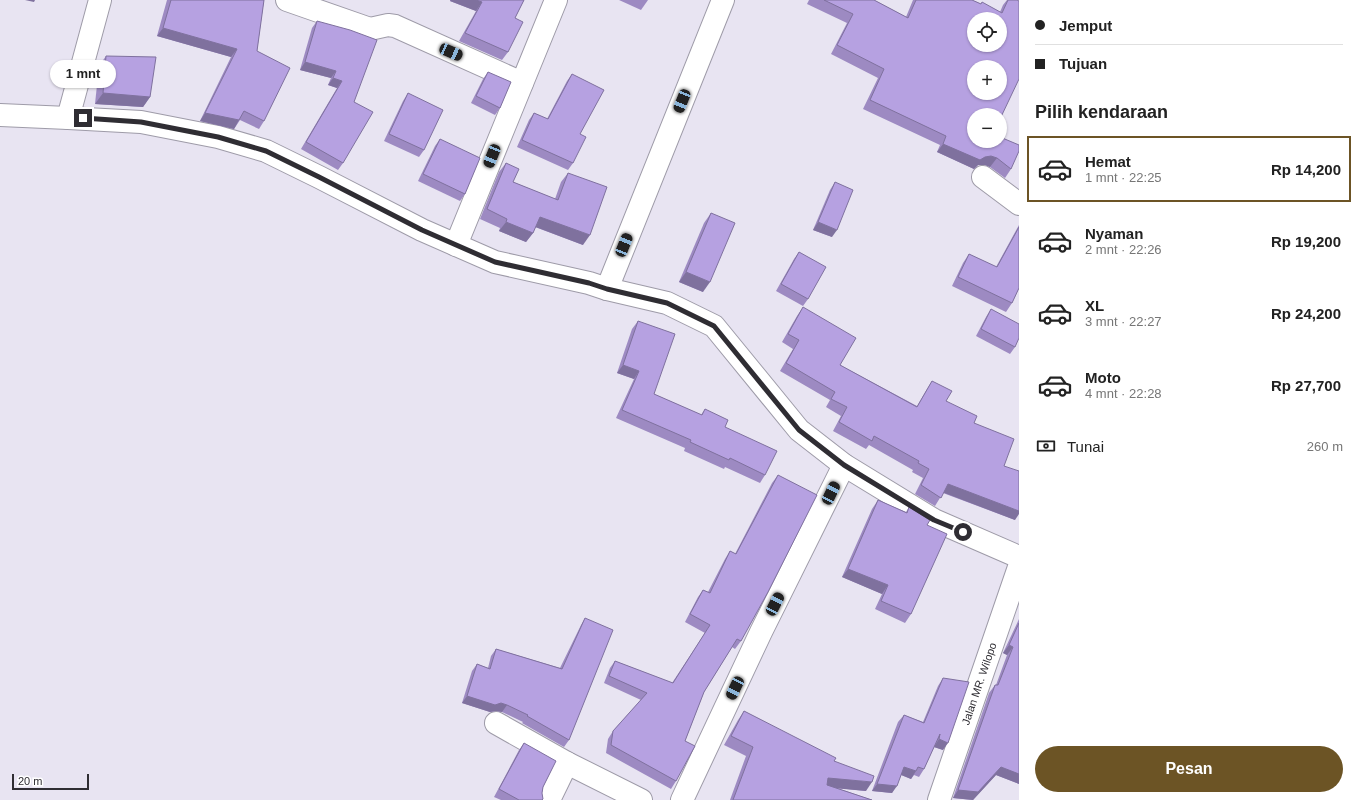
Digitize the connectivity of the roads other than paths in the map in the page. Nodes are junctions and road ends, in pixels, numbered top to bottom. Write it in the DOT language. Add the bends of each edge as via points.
graph roads {
  1 [pos="100,0"];
  2 [pos="287,0"];
  3 [pos="556,0"];
  4 [pos="723,0"];
  5 [pos="522,83"];
  6 [pos="0,115"];
  7 [pos="68,118"];
  8 [pos="983,177"];
  9 [pos="1019,204"];
  10 [pos="456,245"];
  11 [pos="607,289"];
  12 [pos="844,465"];
  13 [pos="1019,558"];
  14 [pos="1019,568"];
  15 [pos="496,723"];
  16 [pos="567,763"];
  17 [pos="549,800"];
  18 [pos="641,800"];
  19 [pos="682,800"];
  20 [pos="939,800"];
  1 -- 7 [label="street"];
  2 -- 5 [label="street" via="370,29 395,26"];
  3 -- 5 [label="street"];
  4 -- 11 [label="street"];
  5 -- 10 [label="street"];
  6 -- 7 [label="street"];
  7 -- 10 [label="street" via="141,122 218,137 266,151"];
  8 -- 9 [label="street"];
  10 -- 11 [label="street" via="495,262"];
  11 -- 12 [label="street" via="667,303 714,326 799,430"];
  12 -- 13 [label="street" via="934,520"];
  12 -- 19 [label="street" via="761,632"];
  14 -- 20 [label="street, Jalan MR. Wilopo"];
  15 -- 16 [label="street"];
  16 -- 17 [label="street"];
  16 -- 18 [label="street"];
}
